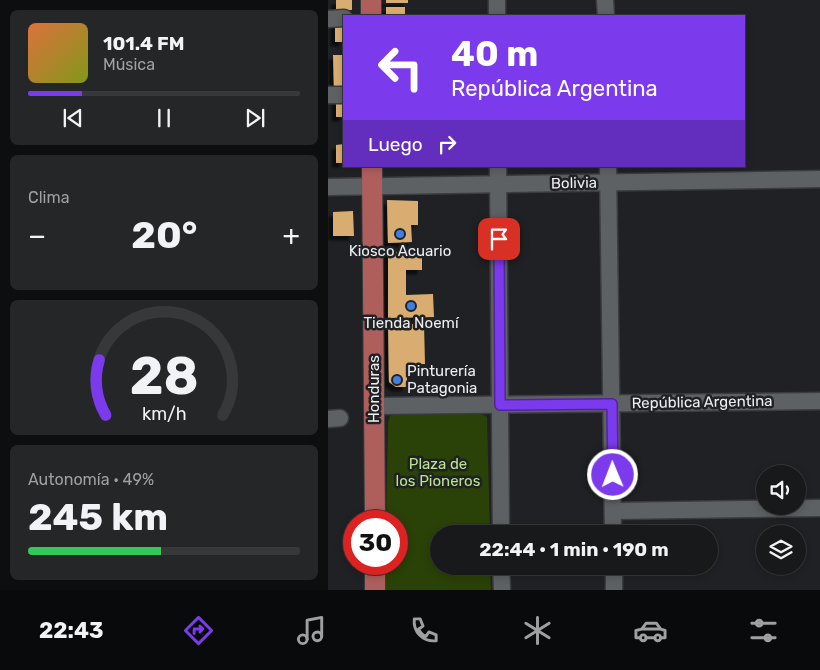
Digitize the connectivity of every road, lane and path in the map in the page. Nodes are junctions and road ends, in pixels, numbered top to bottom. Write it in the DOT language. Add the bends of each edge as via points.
graph roads {
  1 [pos="370,0"];
  2 [pos="497,0"];
  3 [pos="606,0"];
  4 [pos="371,15"];
  5 [pos="497,15"];
  6 [pos="606,15"];
  7 [pos="343,18"];
  8 [pos="328,19"];
  9 [pos="328,95"];
  10 [pos="343,95"];
  11 [pos="498,167"];
  12 [pos="608,174"];
  13 [pos="372,176"];
  14 [pos="820,179"];
  15 [pos="498,184"];
  16 [pos="328,187"];
  17 [pos="820,401"];
  18 [pos="612,404"];
  19 [pos="500,405"];
  20 [pos="374,406"];
  21 [pos="820,508"];
  22 [pos="375,510"];
  23 [pos="613,511"];
  24 [pos="501,525"];
  25 [pos="614,525"];
  26 [pos="375,575"];
  27 [pos="501,575"];
  28 [pos="614,575"];
  29 [pos="375,590"];
  30 [pos="502,590"];
  31 [pos="614,590"];
  1 -- 4 [label="main road"];
  2 -- 5 [label="street"];
  3 -- 6 [label="street"];
  7 -- 8 [label="street"];
  9 -- 10 [label="street"];
  11 -- 15 [label="street"];
  12 -- 14 [label="street, Bolivia"];
  12 -- 15 [label="street, Bolivia"];
  12 -- 18 [label="street"];
  13 -- 15 [label="street, Bolivia"];
  13 -- 16 [label="street, Bolivia"];
  13 -- 20 [label="main road, Honduras"];
  15 -- 19 [label="street"];
  17 -- 18 [label="street, República Argentina"];
  18 -- 19 [label="street, República Argentina"];
  18 -- 23 [label="street"];
  19 -- 20 [label="street, República Argentina"];
  19 -- 24 [label="street"];
  20 -- 22 [label="main road, Honduras"];
  21 -- 23 [label="street"];
  23 -- 25 [label="street"];
  26 -- 29 [label="main road"];
  27 -- 30 [label="street"];
  28 -- 31 [label="street"];
}
